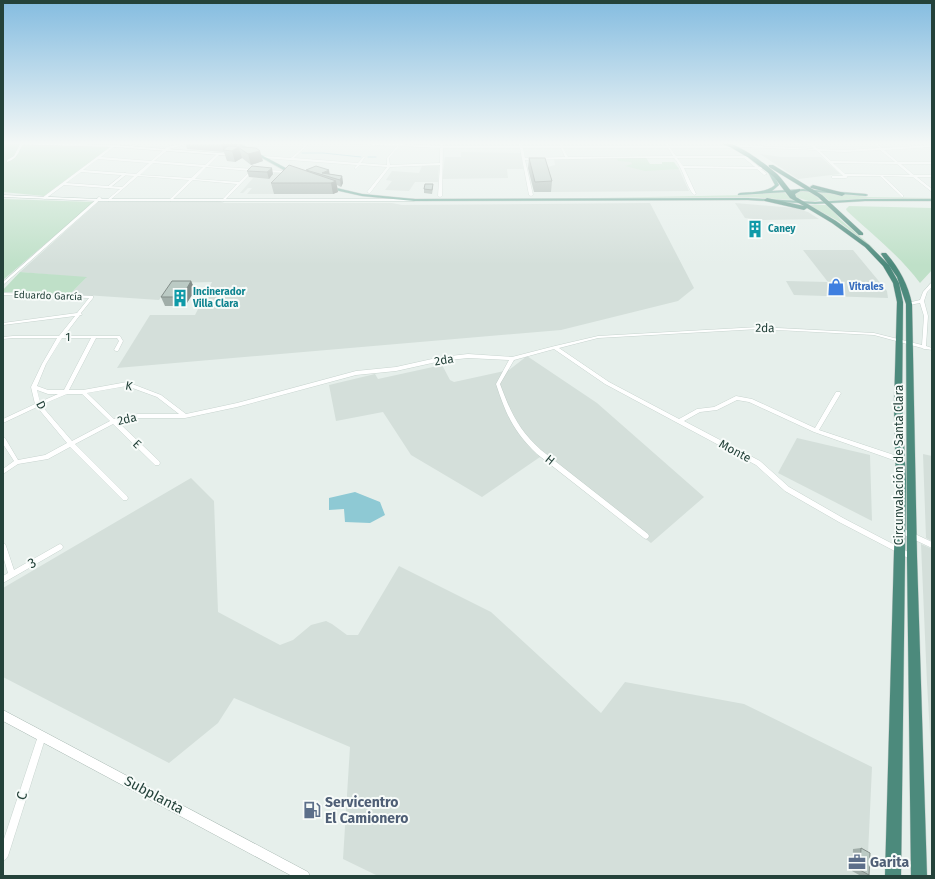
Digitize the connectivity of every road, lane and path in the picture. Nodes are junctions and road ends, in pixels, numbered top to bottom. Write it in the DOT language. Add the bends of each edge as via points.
graph roads {
  1 [pos="114,183"];
  2 [pos="128,183"];
  3 [pos="189,183"];
  4 [pos="239,183"];
  5 [pos="323,183"];
  6 [pos="376,183"];
  7 [pos="440,183"];
  8 [pos="528,183"];
  9 [pos="689,183"];
  10 [pos="775,183"];
  11 [pos="778,183"];
  12 [pos="798,183"];
  13 [pos="802,183"];
  14 [pos="888,183"];
  15 [pos="922,183"];
  16 [pos="63,184"];
  17 [pos="109,187"];
  18 [pos="122,188"];
  19 [pos="338,188"];
  20 [pos="786,190"];
  21 [pos="801,190"];
  22 [pos="812,191"];
  23 [pos="932,191"];
  24 [pos="369,192"];
  25 [pos="759,193"];
  26 [pos="694,194"];
  27 [pos="842,194"];
  28 [pos="3,195"];
  29 [pos="361,195"];
  30 [pos="396,195"];
  31 [pos="531,195"];
  32 [pos="440,196"];
  33 [pos="821,196"];
  34 [pos="902,196"];
  35 [pos="45,197"];
  36 [pos="575,197"];
  37 [pos="793,197"];
  38 [pos="932,197"];
  39 [pos="325,198"];
  40 [pos="99,199"];
  41 [pos="110,199"];
  42 [pos="172,199"];
  43 [pos="224,199"];
  44 [pos="590,199"];
  45 [pos="482,200"];
  46 [pos="540,200"];
  47 [pos="767,200"];
  48 [pos="865,200"];
  49 [pos="932,200"];
  50 [pos="802,202"];
  51 [pos="827,202"];
  52 [pos="813,203"];
  53 [pos="824,216"];
  54 [pos="843,218"];
  55 [pos="3,284"];
  56 [pos="932,284"];
  57 [pos="3,294"];
  58 [pos="92,297"];
  59 [pos="922,301"];
  60 [pos="909,304"];
  61 [pos="80,314"];
  62 [pos="3,324"];
  63 [pos="61,336"];
  64 [pos="94,337"];
  65 [pos="3,338"];
  66 [pos="905,341"];
  67 [pos="555,347"];
  68 [pos="924,348"];
  69 [pos="932,349"];
  70 [pos="116,350"];
  71 [pos="512,359"];
  72 [pos="34,387"];
  73 [pos="66,392"];
  74 [pos="83,392"];
  75 [pos="838,394"];
  76 [pos="38,405"];
  77 [pos="185,416"];
  78 [pos="3,421"];
  79 [pos="114,421"];
  80 [pos="680,421"];
  81 [pos="816,431"];
  82 [pos="3,439"];
  83 [pos="71,444"];
  84 [pos="901,460"];
  85 [pos="17,462"];
  86 [pos="157,463"];
  87 [pos="3,472"];
  88 [pos="125,498"];
  89 [pos="900,530"];
  90 [pos="646,536"];
  91 [pos="912,536"];
  92 [pos="932,545"];
  93 [pos="3,546"];
  94 [pos="60,547"];
  95 [pos="900,551"];
  96 [pos="912,557"];
  97 [pos="12,574"];
  98 [pos="3,580"];
  99 [pos="3,715"];
  100 [pos="42,736"];
  101 [pos="3,856"];
  102 [pos="304,876"];
  103 [pos="893,876"];
  104 [pos="919,876"];
  1 -- 17 [label="street"];
  2 -- 18 [label="street"];
  3 -- 42 [label="street"];
  4 -- 43 [label="street"];
  5 -- 19 [label="main road"];
  6 -- 24 [label="street"];
  7 -- 32 [label="street"];
  8 -- 31 [label="street"];
  9 -- 26 [label="street"];
  10 -- 25 [label="main road" via="777,185 774,188"];
  11 -- 20 [label="highway, Circunvalación de Santa Clara"];
  12 -- 22 [label="highway, Circunvalación de Santa Clara"];
  13 -- 27 [label="highway"];
  14 -- 34 [label="street"];
  15 -- 23 [label="street"];
  16 -- 17 [label="street"];
  16 -- 35 [label="street"];
  17 -- 18 [label="street"];
  18 -- 41 [label="street"];
  19 -- 29 [label="main road"];
  19 -- 39 [label="main road" via="342,193"];
  20 -- 21 [label="main road"];
  20 -- 25 [label="main road"];
  20 -- 37 [label="highway, Circunvalación de Santa Clara"];
  21 -- 22 [label="main road"];
  21 -- 33 [label="highway"];
  21 -- 37 [label="highway" via="792,192"];
  22 -- 27 [label="main road"];
  22 -- 33 [label="highway, Circunvalación de Santa Clara"];
  24 -- 29 [label="main road"];
  24 -- 30 [label="main road"];
  25 -- 26 [label="main road"];
  26 -- 36 [label="main road"];
  27 -- 34 [label="main road"];
  28 -- 35 [label="main road"];
  29 -- 30 [label="main road"];
  29 -- 39 [label="main road"];
  29 -- 43 [label="main road"];
  29 -- 45 [label="main road" via="414,200"];
  30 -- 32 [label="main road"];
  31 -- 32 [label="main road"];
  31 -- 36 [label="main road"];
  31 -- 45 [label="main road" via="524,198"];
  33 -- 51 [label="highway, Circunvalación de Santa Clara"];
  33 -- 52 [label="highway" via="822,201"];
  34 -- 38 [label="main road"];
  35 -- 40 [label="main road"];
  36 -- 44 [label="main road"];
  36 -- 46 [label="main road"];
  37 -- 50 [label="highway, Circunvalación de Santa Clara"];
  37 -- 52 [label="highway"];
  39 -- 43 [label="main road"];
  40 -- 41 [label="main road"];
  40 -- 55 [label="street"];
  41 -- 42 [label="main road"];
  42 -- 43 [label="main road"];
  44 -- 46 [label="main road" via="575,205 563,201"];
  44 -- 47 [label="main road"];
  45 -- 46 [label="main road"];
  47 -- 50 [label="main road"];
  47 -- 53 [label="highway" via="796,205"];
  48 -- 49 [label="main road"];
  48 -- 51 [label="main road"];
  48 -- 54 [label="main road" via="840,205 838,210"];
  50 -- 52 [label="main road"];
  50 -- 53 [label="highway, Circunvalación de Santa Clara"];
  51 -- 52 [label="main road"];
  51 -- 54 [label="highway, Circunvalación de Santa Clara"];
  53 -- 66 [label="highway, Circunvalación de Santa Clara" via="867,246 886,266 896,283"];
  54 -- 60 [label="highway, Circunvalación de Santa Clara" via="894,266 906,287"];
  56 -- 59 [label="street"];
  57 -- 58 [label="street, Eduardo García"];
  58 -- 61 [label="street, D"];
  59 -- 60 [label="street"];
  59 -- 68 [label="street" via="926,316"];
  60 -- 66 [label="highway, Circunvalación de Santa Clara"];
  61 -- 62 [label="street"];
  61 -- 63 [label="street, D"];
  63 -- 64 [label="street, 1"];
  63 -- 65 [label="street, 1"];
  63 -- 72 [label="street, D"];
  64 -- 70 [label="street, 1" via="118,337 121,341"];
  64 -- 73 [label="street"];
  66 -- 67 [label="street, 2da" via="874,334 759,328 598,337"];
  66 -- 68 [label="street, 2da"];
  66 -- 84 [label="highway, Circunvalación de Santa Clara" via="898,406"];
  66 -- 91 [label="highway, Circunvalación de Santa Clara" via="912,465"];
  67 -- 71 [label="street, 2da"];
  67 -- 80 [label="street, Monte" via="607,383"];
  68 -- 69 [label="street"];
  71 -- 77 [label="street, 2da" via="468,356 396,369 356,373 237,405"];
  71 -- 90 [label="street, H" via="498,384 515,426 539,452"];
  72 -- 73 [label="street, K" via="48,392"];
  72 -- 76 [label="street, D"];
  73 -- 74 [label="street, K"];
  73 -- 76 [label="street, K"];
  74 -- 77 [label="street, K" via="127,384 159,396"];
  74 -- 79 [label="street, E"];
  75 -- 81 [label="street"];
  76 -- 78 [label="street, K"];
  76 -- 83 [label="street, D"];
  77 -- 79 [label="street, 2da" via="138,416"];
  79 -- 83 [label="street, 2da"];
  79 -- 86 [label="street, E"];
  80 -- 81 [label="street" via="699,410 715,409 736,398 750,400"];
  80 -- 95 [label="street, Monte" via="758,463 787,489"];
  81 -- 84 [label="street"];
  82 -- 85 [label="street"];
  83 -- 85 [label="street, 2da" via="46,456"];
  83 -- 88 [label="street, D"];
  84 -- 89 [label="highway, Circunvalación de Santa Clara"];
  85 -- 87 [label="street, 2da"];
  89 -- 91 [label="street"];
  89 -- 95 [label="highway, Circunvalación de Santa Clara"];
  91 -- 92 [label="street"];
  91 -- 96 [label="highway, Circunvalación de Santa Clara"];
  93 -- 97 [label="street"];
  94 -- 97 [label="street, 3"];
  95 -- 96 [label="street, Monte"];
  95 -- 103 [label="highway, Circunvalación de Santa Clara"];
  96 -- 104 [label="highway, Circunvalación de Santa Clara"];
  97 -- 98 [label="street, 3"];
  99 -- 100 [label="street, Subplanta"];
  100 -- 101 [label="street, C"];
  100 -- 102 [label="street, Subplanta"];
}
